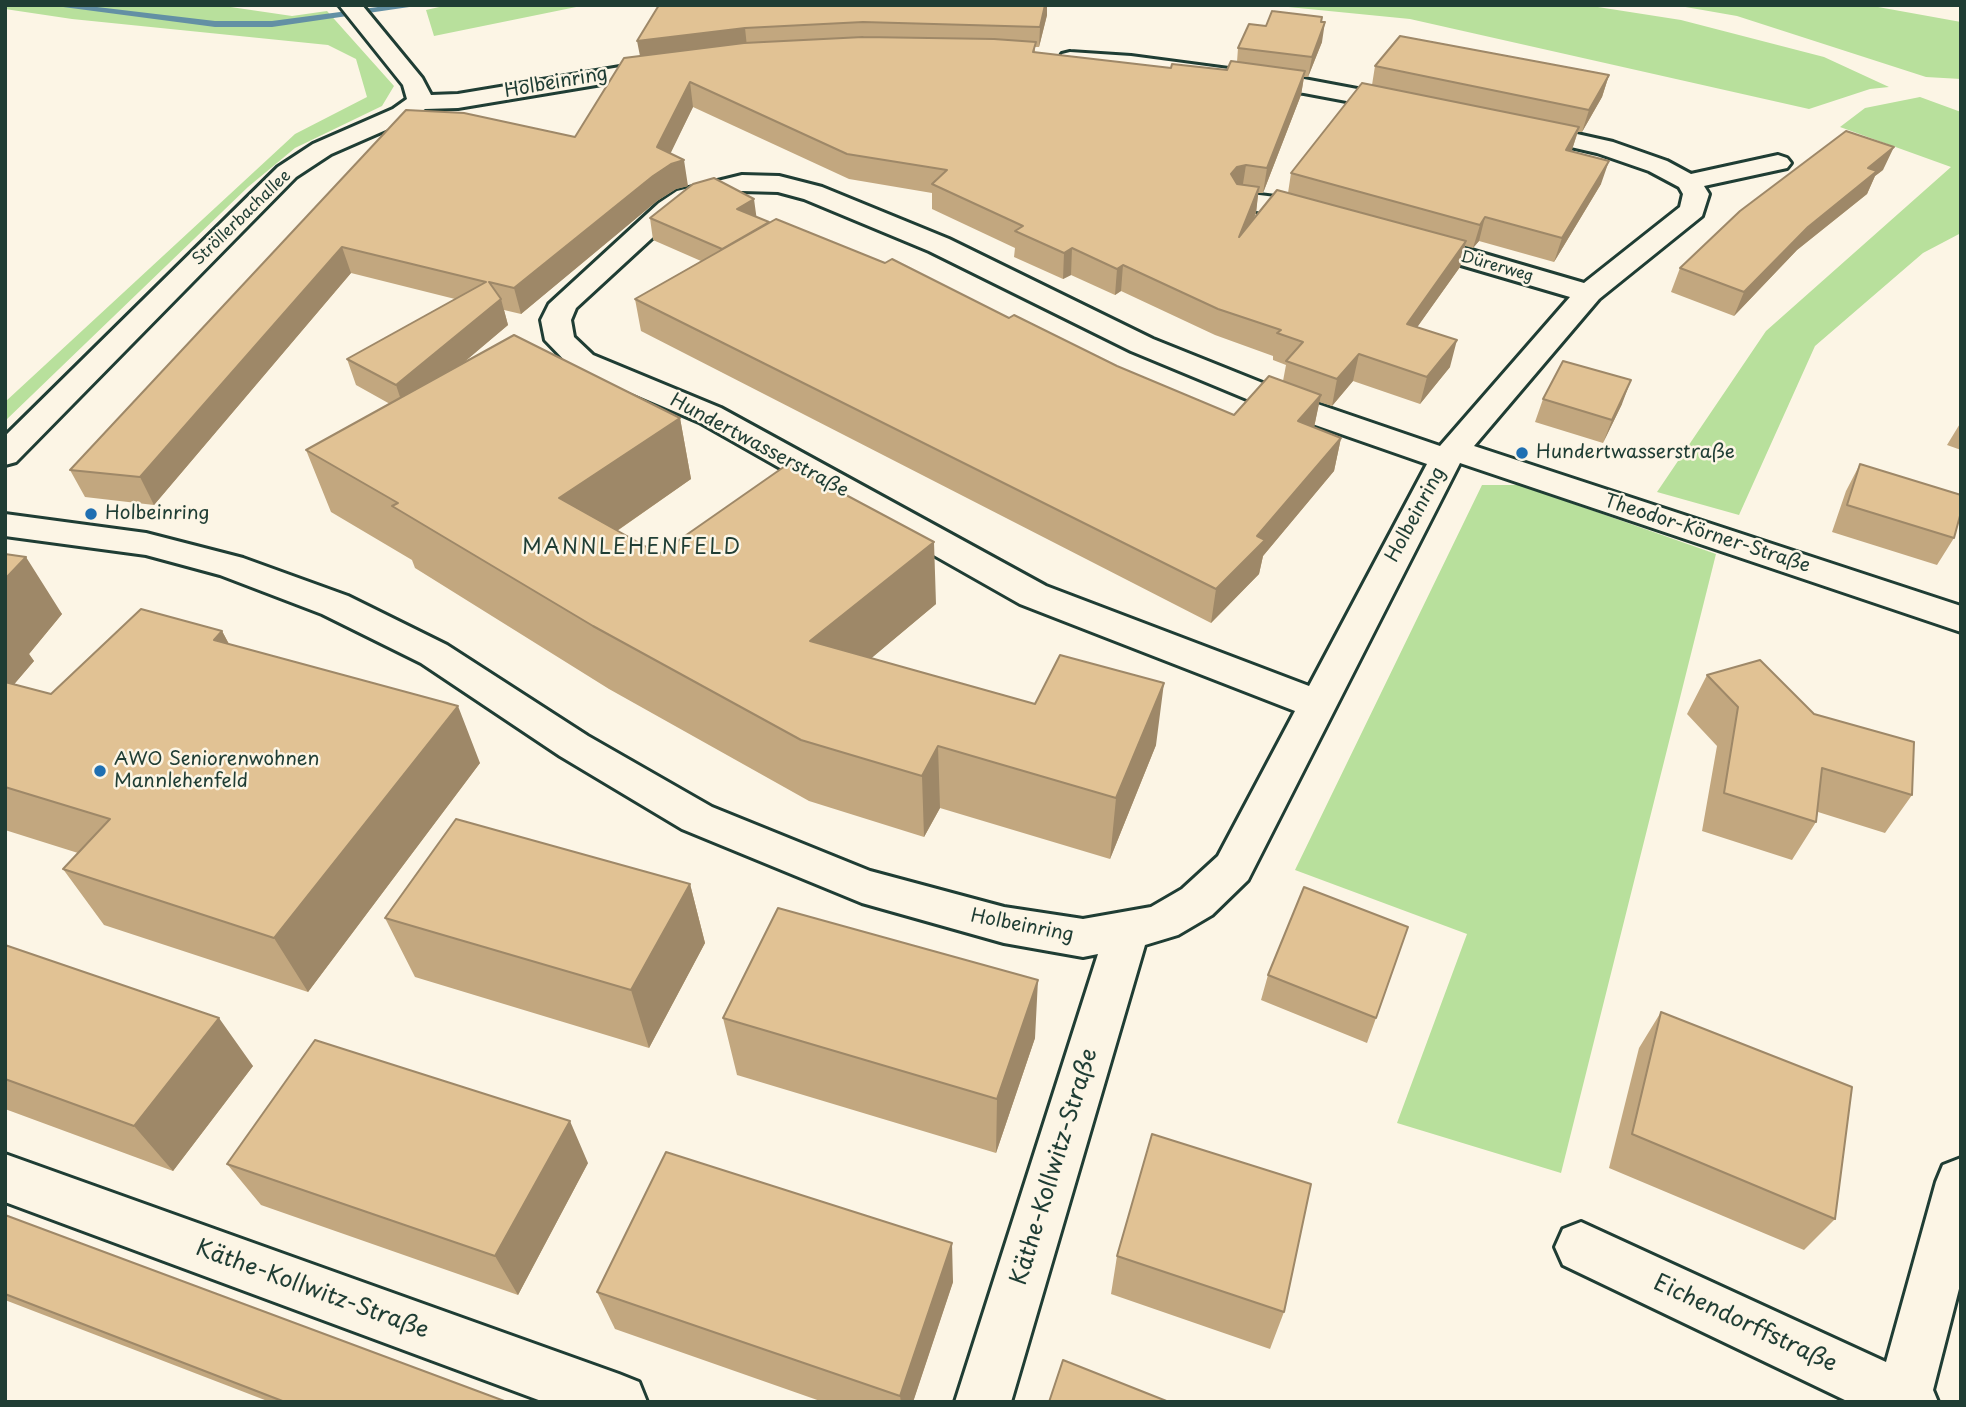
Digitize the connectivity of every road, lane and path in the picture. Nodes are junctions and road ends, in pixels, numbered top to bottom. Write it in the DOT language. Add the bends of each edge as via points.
graph roads {
  1 [pos="350,5"];
  2 [pos="1049,57"];
  3 [pos="695,63"];
  4 [pos="419,102"];
  5 [pos="1425,108"];
  6 [pos="1503,125"];
  7 [pos="1778,163"];
  8 [pos="1688,182"];
  9 [pos="1243,201"];
  10 [pos="1344,222"];
  11 [pos="1383,233"];
  12 [pos="1589,293"];
  13 [pos="1449,454"];
  14 [pos="5,455"];
  15 [pos="5,525"];
  16 [pos="1961,619"];
  17 [pos="1316,704"];
  18 [pos="1128,932"];
  19 [pos="5,1178"];
  20 [pos="1961,1182"];
  21 [pos="1581,1247"];
  22 [pos="1905,1401"];
  23 [pos="620,1402"];
  24 [pos="982,1402"];
  1 -- 4 [label="street" via="414,83"];
  2 -- 5 [label="street" via="1304,86"];
  3 -- 4 [label="street, Holbeinring" via="458,101"];
  4 -- 14 [label="street, Ströllerbachallee" via="322,149 287,172"];
  6 -- 8 [label="street" via="1604,148 1658,166"];
  7 -- 8 [label="street"];
  8 -- 12 [label="street, Holbeinring" via="1696,194 1693,210"];
  9 -- 10 [label="street" via="1292,206"];
  11 -- 12 [label="street, Dürerweg"];
  12 -- 13 [label="street, Holbeinring"];
  13 -- 16 [label="street, Theodor-Körner-Straße"];
  13 -- 17 [label="street, Holbeinring"];
  13 -- 17 [label="street, Hundertwasserstraße" via="1289,405 1155,350 939,245 813,193 779,184 742,183 686,197 563,304 556,320 560,340 582,361 710,415 1032,595"];
  15 -- 18 [label="street, Holbeinring" via="146,544 231,566 335,605 434,654 697,818 862,886 1004,925 1083,938"];
  17 -- 18 [label="street, Holbeinring" via="1233,868 1198,902 1163,922"];
  18 -- 24 [label="street, Käthe-Kollwitz-Straße"];
  19 -- 23 [label="street, Käthe-Kollwitz-Straße"];
  20 -- 22 [label="street"];
  21 -- 22 [label="street, Eichendorffstraße"];
}
